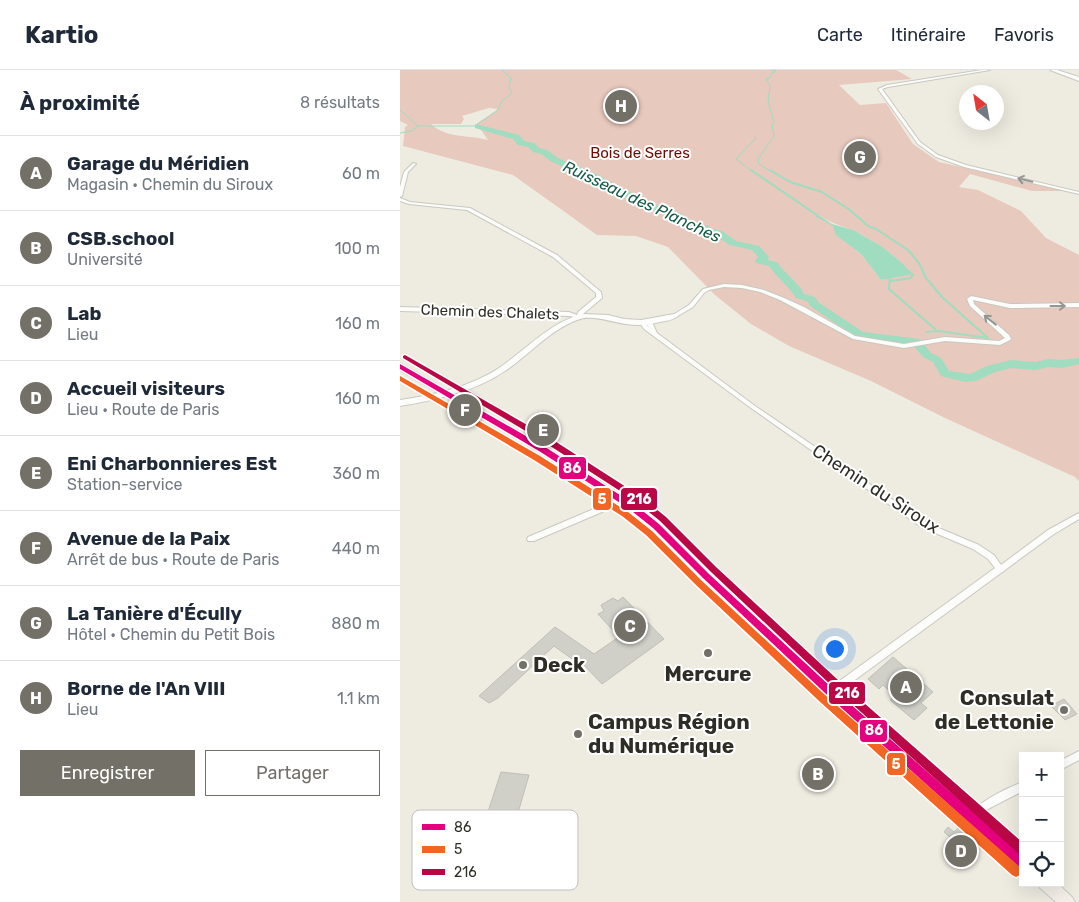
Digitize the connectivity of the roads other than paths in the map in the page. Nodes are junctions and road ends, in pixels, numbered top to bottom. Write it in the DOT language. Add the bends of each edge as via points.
graph roads {
  1 [pos="988,70"];
  2 [pos="1052,70"];
  3 [pos="977,71"];
  4 [pos="1079,79"];
  5 [pos="414,164"];
  6 [pos="1079,193"];
  7 [pos="400,197"];
  8 [pos="1079,305"];
  9 [pos="400,309"];
  10 [pos="577,315"];
  11 [pos="674,316"];
  12 [pos="646,323"];
  13 [pos="400,366"];
  14 [pos="446,394"];
  15 [pos="400,403"];
  16 [pos="618,497"];
  17 [pos="1079,516"];
  18 [pos="531,538"];
  19 [pos="1000,569"];
  20 [pos="830,693"];
  21 [pos="1079,755"];
  22 [pos="1064,764"];
  23 [pos="1019,788"];
  24 [pos="972,818"];
  25 [pos="1019,860"];
  26 [pos="1050,887"];
  27 [pos="1067,902"];
  1 -- 3 [label="street"];
  2 -- 4 [label="street"];
  6 -- 3 [label="street, one-way" via="955,163 930,152 919,143 880,88"];
  5 -- 7 [label="street" via="406,172"];
  7 -- 10 [label="street" via="409,203 468,208 555,256 599,293 599,298"];
  11 -- 8 [label="street, one-way" via="692,306 705,290 739,284 802,308 853,337 904,346 952,338 1005,342 1007,336 972,305 971,298 1010,306"];
  9 -- 10 [label="street, Chemin des Chalets"];
  10 -- 12 [label="street"];
  10 -- 14 [label="street" via="493,376"];
  11 -- 12 [label="street"];
  12 -- 19 [label="street, Chemin du Siroux" via="655,334 756,410 924,525 992,557"];
  13 -- 14 [label="main road"];
  14 -- 15 [label="street"];
  14 -- 16 [label="main road"];
  16 -- 18 [label="street" via="599,510"];
  16 -- 20 [label="main road" via="656,526"];
  17 -- 19 [label="street"];
  19 -- 20 [label="street"];
  20 -- 24 [label="main road"];
  21 -- 22 [label="street"];
  23 -- 24 [label="street" via="983,807"];
  24 -- 25 [label="main road"];
  26 -- 27 [label="main road"];
}
